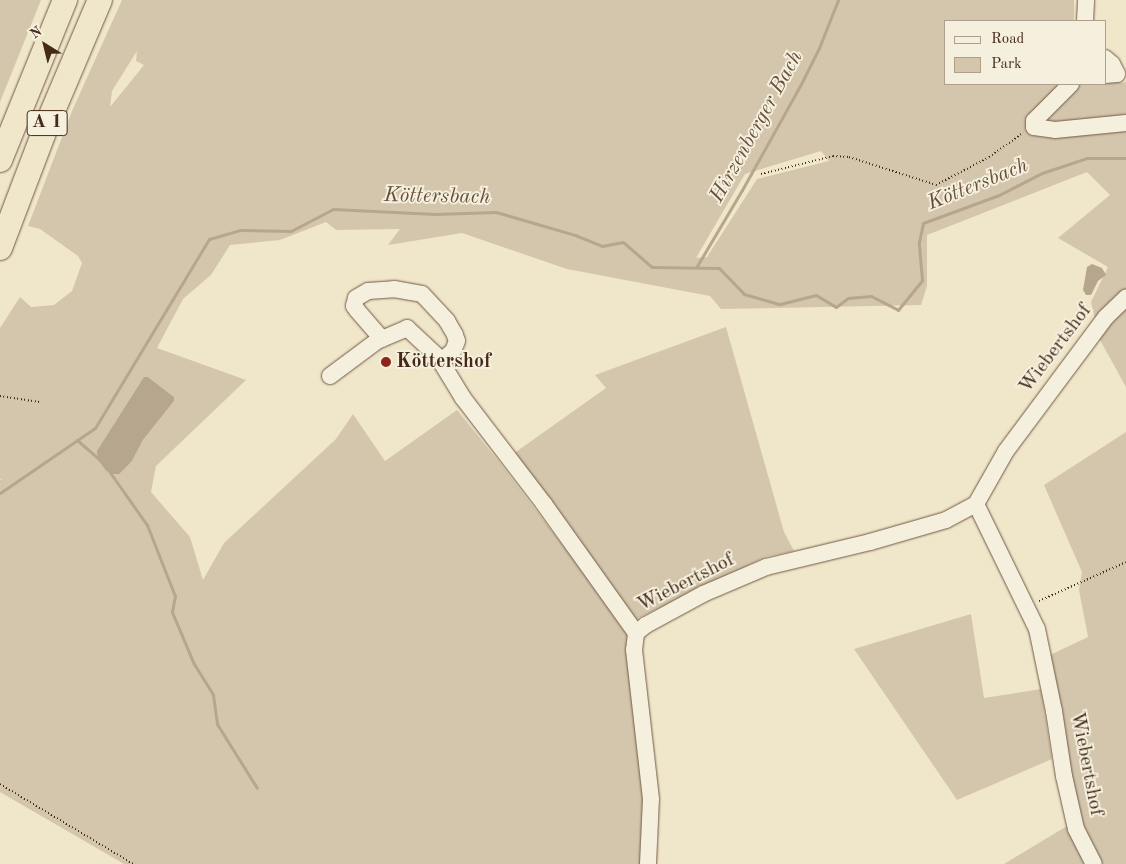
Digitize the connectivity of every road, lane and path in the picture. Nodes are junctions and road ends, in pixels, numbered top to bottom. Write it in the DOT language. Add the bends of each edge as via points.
graph roads {
  1 [pos="66,0"];
  2 [pos="100,0"];
  3 [pos="1086,0"];
  4 [pos="1085,20"];
  5 [pos="1106,59"];
  6 [pos="1106,75"];
  7 [pos="1070,85"];
  8 [pos="1126,123"];
  9 [pos="1034,127"];
  10 [pos="0,160"];
  11 [pos="761,174"];
  12 [pos="0,248"];
  13 [pos="1126,298"];
  14 [pos="382,339"];
  15 [pos="441,361"];
  16 [pos="330,376"];
  17 [pos="0,396"];
  18 [pos="40,402"];
  19 [pos="976,504"];
  20 [pos="1126,562"];
  21 [pos="1026,607"];
  22 [pos="636,633"];
  23 [pos="0,784"];
  24 [pos="133,864"];
  25 [pos="648,864"];
  26 [pos="1094,864"];
  1 -- 10 [label="highway, A 1"];
  2 -- 12 [label="highway, A 1" via="46,127"];
  3 -- 4 [label="street"];
  5 -- 6 [label="street" via="1118,74"];
  7 -- 9 [label="street" via="1034,121"];
  8 -- 9 [label="street" via="1055,130"];
  9 -- 11 [label="path" via="989,157 936,185 849,157 833,156"];
  13 -- 19 [label="street, Wiebertshof" via="1106,317 1006,451"];
  14 -- 15 [label="street" via="408,328"];
  14 -- 15 [label="street" via="354,306 356,298 368,291 394,289 422,294 448,322 455,335 453,351"];
  14 -- 16 [label="street"];
  15 -- 22 [label="street" via="463,398"];
  17 -- 18 [label="path"];
  19 -- 21 [label="street, Wiebertshof"];
  19 -- 22 [label="street, Wiebertshof" via="936,523 766,567 703,594"];
  20 -- 21 [label="path"];
  21 -- 26 [label="street, Wiebertshof" via="1037,629 1043,654 1076,829"];
  22 -- 25 [label="street, Wiebertshof" via="634,650 651,799"];
  23 -- 24 [label="path"];
}
